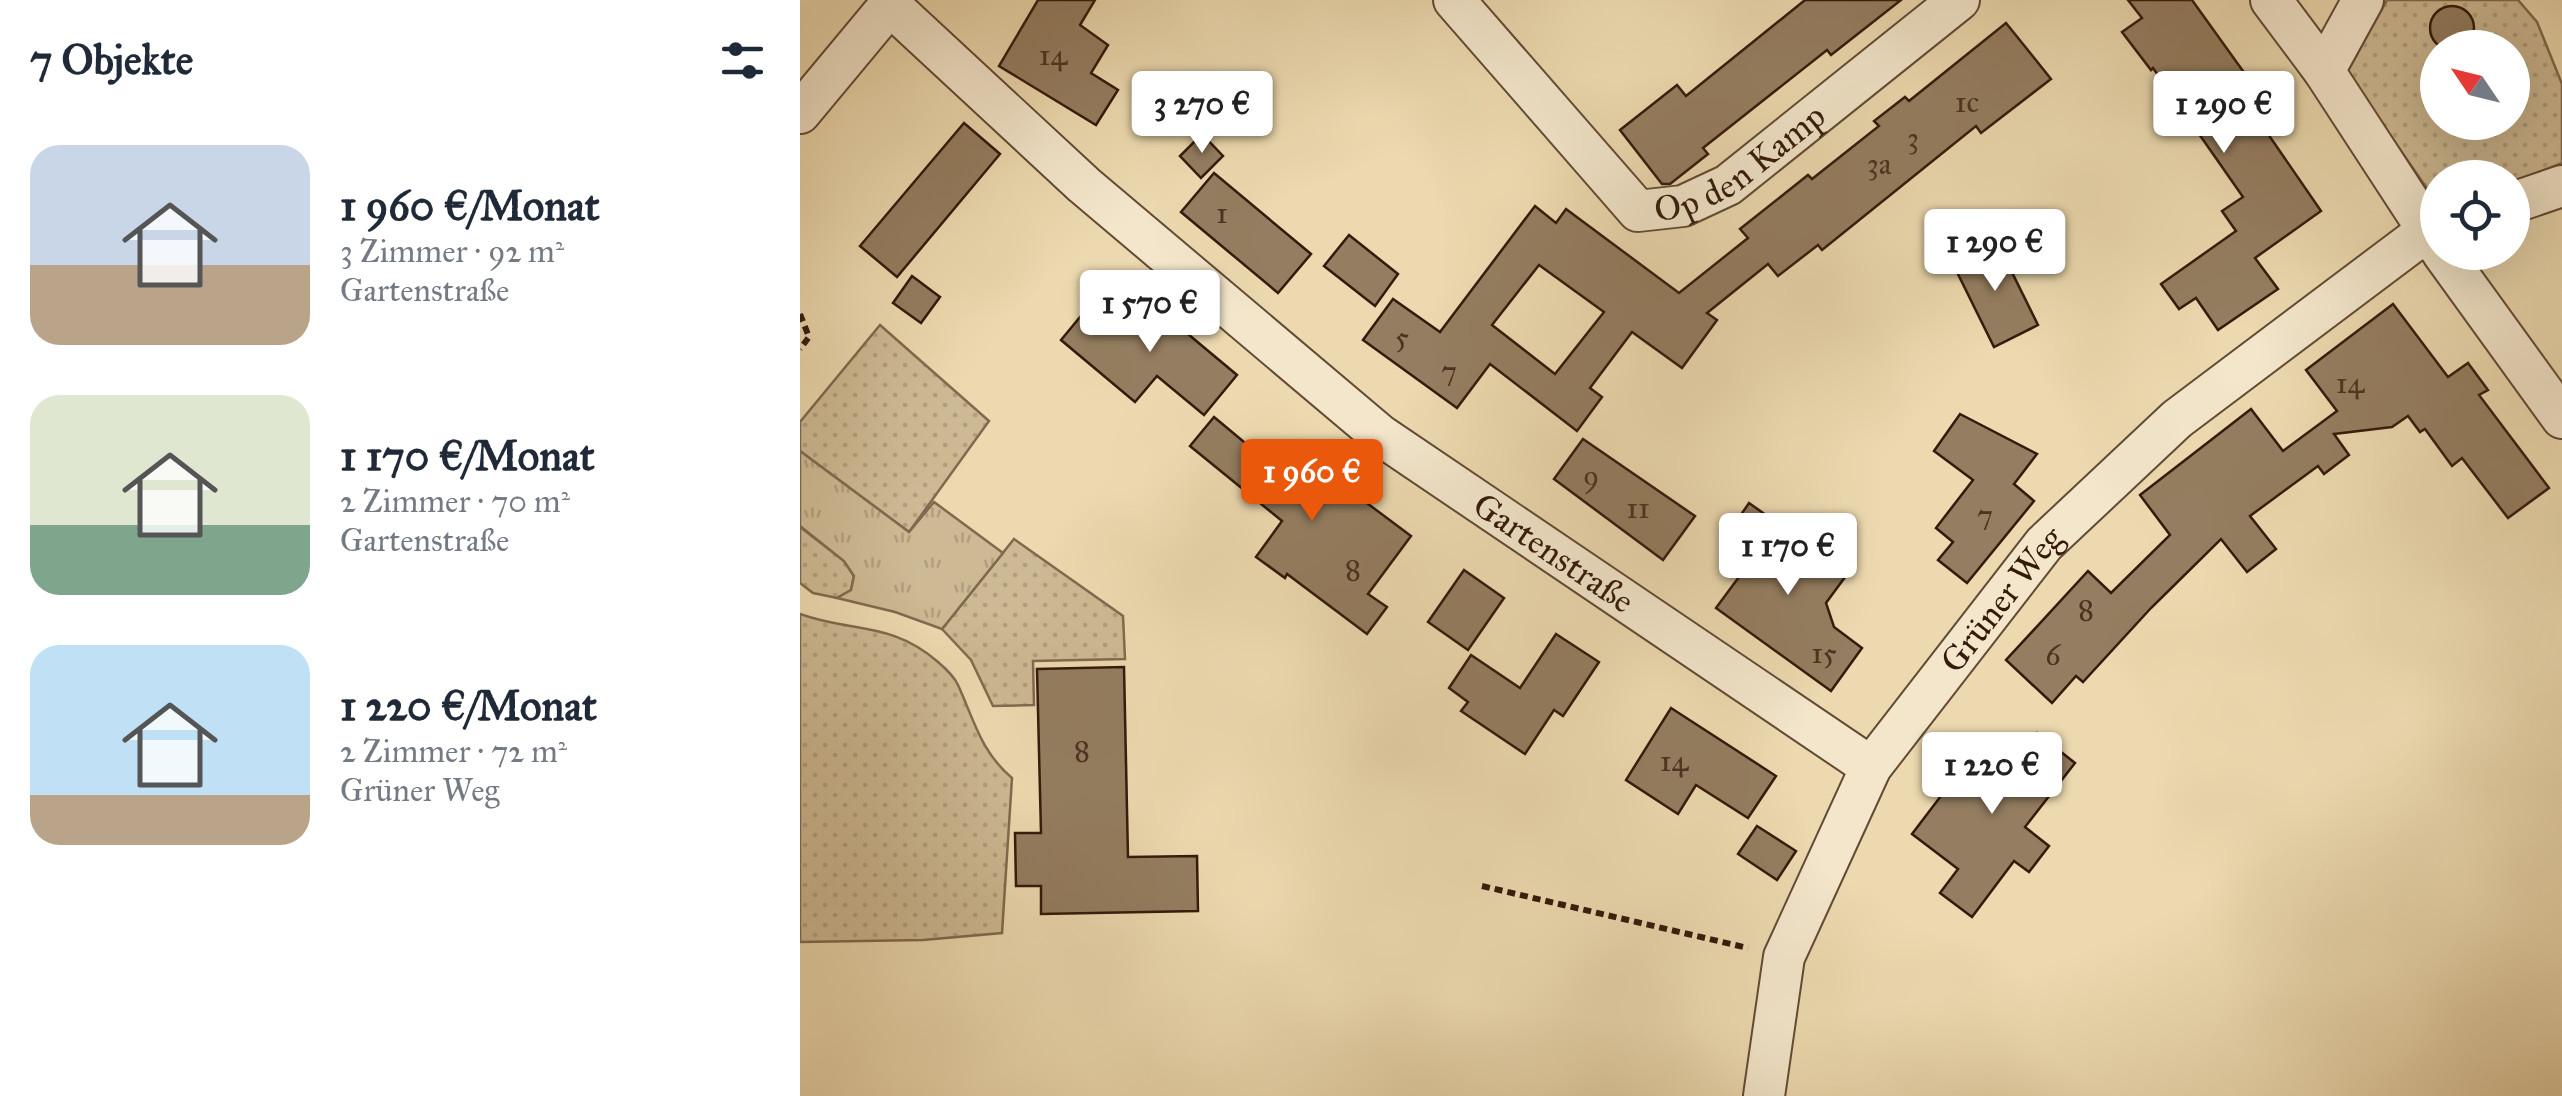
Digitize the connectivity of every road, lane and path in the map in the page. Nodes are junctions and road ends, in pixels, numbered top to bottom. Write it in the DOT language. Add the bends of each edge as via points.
graph roads {
  1 [pos="1454,0"];
  2 [pos="1958,0"];
  3 [pos="2271,0"];
  4 [pos="2363,0"];
  5 [pos="892,2"];
  6 [pos="2324,70"];
  7 [pos="800,113"];
  8 [pos="2562,186"];
  9 [pos="2530,196"];
  10 [pos="2420,215"];
  11 [pos="2420,250"];
  12 [pos="2458,270"];
  13 [pos="800,314"];
  14 [pos="800,349"];
  15 [pos="2562,418"];
  16 [pos="1872,766"];
  17 [pos="1482,886"];
  18 [pos="1784,957"];
  19 [pos="1764,1096"];
  1 -- 2 [label="street, Op den Kamp" via="1638,211 1683,206 1728,185"];
  3 -- 6 [label="street"];
  4 -- 6 [label="street"];
  5 -- 7 [label="street"];
  5 -- 16 [label="street, Gartenstraße" via="1084,185 1380,435"];
  6 -- 10 [label="street"];
  8 -- 9 [label="street"];
  11 -- 16 [label="street, Grüner Weg" via="2176,419 2044,544"];
  12 -- 15 [label="street"];
  13 -- 14 [label="path" via="809,337"];
  16 -- 18 [label="street, Grüner Weg"];
  17 -- 18 [label="path"];
  18 -- 19 [label="street, Grüner Weg"];
}
